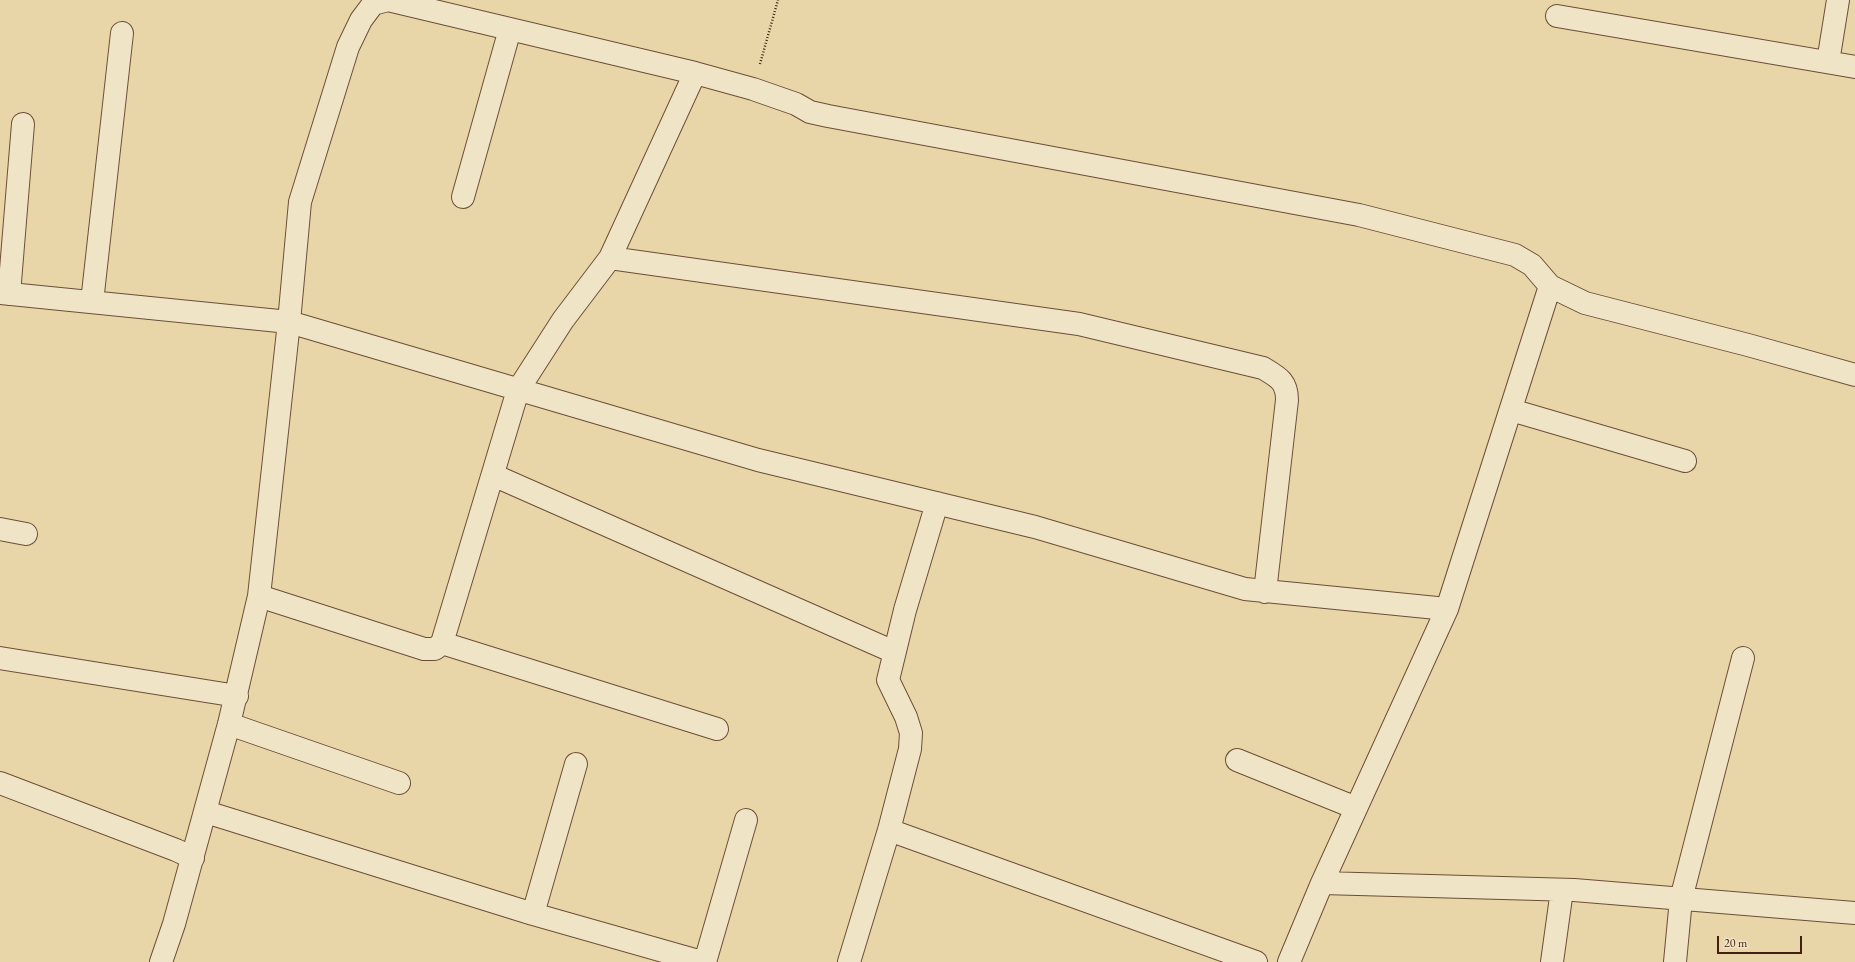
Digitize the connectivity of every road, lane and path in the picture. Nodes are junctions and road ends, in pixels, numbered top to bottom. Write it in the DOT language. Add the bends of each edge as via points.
graph roads {
  1 [pos="778,0"];
  2 [pos="1838,0"];
  3 [pos="1557,16"];
  4 [pos="510,29"];
  5 [pos="122,33"];
  6 [pos="1828,62"];
  7 [pos="1855,67"];
  8 [pos="695,73"];
  9 [pos="753,90"];
  10 [pos="23,124"];
  11 [pos="463,197"];
  12 [pos="610,258"];
  13 [pos="1550,286"];
  14 [pos="4,294"];
  15 [pos="92,302"];
  16 [pos="289,322"];
  17 [pos="1855,375"];
  18 [pos="518,390"];
  19 [pos="1510,410"];
  20 [pos="1685,461"];
  21 [pos="493,475"];
  22 [pos="937,503"];
  23 [pos="0,529"];
  24 [pos="26,534"];
  25 [pos="1265,592"];
  26 [pos="259,596"];
  27 [pos="1447,609"];
  28 [pos="442,643"];
  29 [pos="894,652"];
  30 [pos="0,658"];
  31 [pos="1743,658"];
  32 [pos="237,696"];
  33 [pos="229,724"];
  34 [pos="717,729"];
  35 [pos="1237,760"];
  36 [pos="576,764"];
  37 [pos="0,783"];
  38 [pos="399,783"];
  39 [pos="1356,808"];
  40 [pos="206,812"];
  41 [pos="746,820"];
  42 [pos="889,830"];
  43 [pos="193,858"];
  44 [pos="1322,882"];
  45 [pos="1562,890"];
  46 [pos="1681,899"];
  47 [pos="1855,913"];
  48 [pos="533,914"];
  49 [pos="161,962"];
  50 [pos="704,962"];
  51 [pos="849,962"];
  52 [pos="1256,962"];
  53 [pos="1289,962"];
  54 [pos="1552,962"];
  55 [pos="1675,962"];
  1 -- 9 [label="path"];
  2 -- 6 [label="street"];
  3 -- 6 [label="street"];
  4 -- 8 [label="street"];
  4 -- 11 [label="street"];
  4 -- 16 [label="street" via="388,0 372,4 348,47 300,202"];
  5 -- 15 [label="street"];
  6 -- 7 [label="street"];
  8 -- 9 [label="street"];
  8 -- 12 [label="street"];
  9 -- 13 [label="street" via="796,104 810,112 828,116 1359,215 1515,255 1532,265"];
  10 -- 14 [label="street"];
  12 -- 18 [label="street" via="563,320"];
  12 -- 25 [label="street" via="1079,324 1263,368 1277,376 1287,389"];
  13 -- 17 [label="street" via="1585,303"];
  13 -- 19 [label="street"];
  14 -- 15 [label="street"];
  15 -- 16 [label="street"];
  16 -- 18 [label="street"];
  16 -- 26 [label="street"];
  18 -- 21 [label="street"];
  18 -- 22 [label="street" via="758,460"];
  19 -- 20 [label="street"];
  19 -- 27 [label="street"];
  21 -- 28 [label="street"];
  21 -- 29 [label="street"];
  22 -- 25 [label="street" via="1035,527 1245,589"];
  22 -- 29 [label="street"];
  23 -- 24 [label="street"];
  25 -- 27 [label="street"];
  26 -- 28 [label="street" via="424,649 435,649"];
  26 -- 32 [label="street"];
  27 -- 39 [label="street"];
  28 -- 34 [label="street"];
  29 -- 42 [label="street" via="888,680 911,733 910,748"];
  30 -- 32 [label="street"];
  31 -- 46 [label="street"];
  32 -- 33 [label="street"];
  33 -- 38 [label="street"];
  33 -- 40 [label="street"];
  35 -- 39 [label="street"];
  36 -- 48 [label="street"];
  37 -- 43 [label="street"];
  39 -- 44 [label="street"];
  40 -- 43 [label="street"];
  40 -- 48 [label="street"];
  41 -- 50 [label="street"];
  42 -- 51 [label="street"];
  42 -- 52 [label="street"];
  43 -- 49 [label="street"];
  44 -- 45 [label="street"];
  44 -- 53 [label="street"];
  45 -- 46 [label="street"];
  45 -- 54 [label="street"];
  46 -- 47 [label="street"];
  46 -- 55 [label="street"];
  48 -- 50 [label="street"];
}
